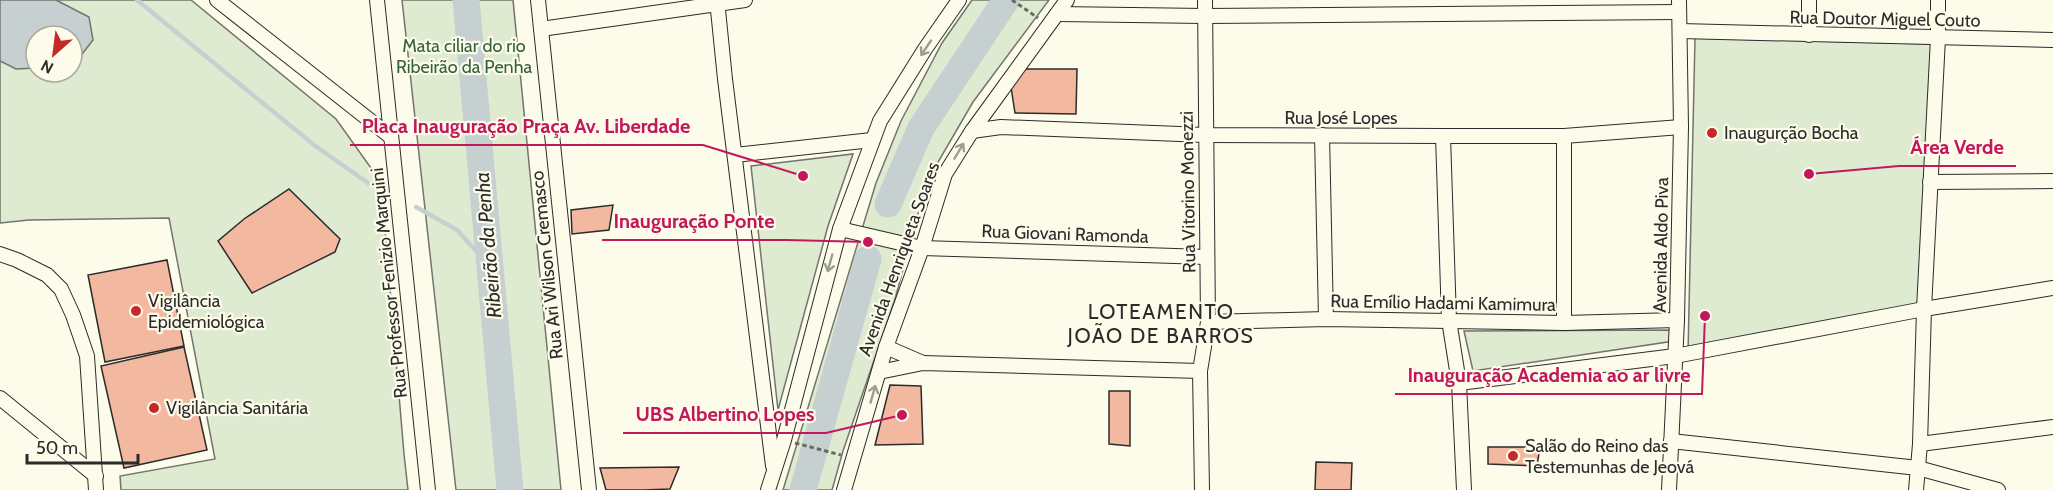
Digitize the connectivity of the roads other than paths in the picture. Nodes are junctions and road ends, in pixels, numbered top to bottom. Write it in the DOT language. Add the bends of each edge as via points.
graph roads {
  1 [pos="217,0"];
  2 [pos="377,0"];
  3 [pos="538,0"];
  4 [pos="745,0"];
  5 [pos="959,0"];
  6 [pos="1067,0"];
  7 [pos="1204,0"];
  8 [pos="1809,0"];
  9 [pos="1938,0"];
  10 [pos="718,1"];
  11 [pos="1679,6"];
  12 [pos="1205,16"];
  13 [pos="1053,20"];
  14 [pos="541,29"];
  15 [pos="1680,31"];
  16 [pos="1809,35"];
  17 [pos="1938,38"];
  18 [pos="2053,40"];
  19 [pos="988,109"];
  20 [pos="1681,127"];
  21 [pos="1001,128"];
  22 [pos="972,131"];
  23 [pos="1205,135"];
  24 [pos="1322,135"];
  25 [pos="1443,136"];
  26 [pos="1564,136"];
  27 [pos="391,137"];
  28 [pos="872,140"];
  29 [pos="735,155"];
  30 [pos="2053,181"];
  31 [pos="1930,182"];
  32 [pos="840,229"];
  33 [pos="922,248"];
  34 [pos="0,254"];
  35 [pos="1207,257"];
  36 [pos="2053,288"];
  37 [pos="1924,309"];
  38 [pos="1326,318"];
  39 [pos="1449,320"];
  40 [pos="1677,321"];
  41 [pos="1208,322"];
  42 [pos="1564,323"];
  43 [pos="886,347"];
  44 [pos="1675,356"];
  45 [pos="923,363"];
  46 [pos="1200,371"];
  47 [pos="879,372"];
  48 [pos="1459,383"];
  49 [pos="0,398"];
  50 [pos="2053,427"];
  51 [pos="1671,441"];
  52 [pos="1920,444"];
  53 [pos="1918,468"];
  54 [pos="774,469"];
  55 [pos="96,483"];
  56 [pos="429,490"];
  57 [pos="589,490"];
  58 [pos="768,490"];
  59 [pos="844,490"];
  60 [pos="1202,490"];
  61 [pos="1464,490"];
  62 [pos="1669,490"];
  63 [pos="1916,490"];
  64 [pos="1998,490"];
  1 -- 27 [label="street"];
  2 -- 27 [label="street, Rua Professor Fenizio Marquini"];
  3 -- 14 [label="street, Rua Ari Wilson Cremasco"];
  4 -- 10 [label="street"];
  5 -- 28 [label="street, one-way" via="880,121"];
  6 -- 13 [label="street, Avenida Henriqueta Soares"];
  7 -- 12 [label="street, Rua Vitorino Monezzi"];
  8 -- 16 [label="street"];
  9 -- 17 [label="street"];
  10 -- 14 [label="street"];
  10 -- 29 [label="street"];
  11 -- 12 [label="street"];
  11 -- 15 [label="street, Avenida Aldo Piva"];
  12 -- 13 [label="street"];
  12 -- 23 [label="street, Rua Vitorino Monezzi"];
  13 -- 19 [label="street, Avenida Henriqueta Soares"];
  14 -- 57 [label="street, Rua Ari Wilson Cremasco"];
  15 -- 16 [label="street, Rua Doutor Miguel Couto"];
  15 -- 20 [label="street, Avenida Aldo Piva"];
  16 -- 17 [label="street, Rua Doutor Miguel Couto"];
  17 -- 18 [label="street, Rua Doutor Miguel Couto"];
  17 -- 31 [label="street"];
  19 -- 21 [label="street"];
  19 -- 22 [label="street, Avenida Henriqueta Soares"];
  20 -- 26 [label="street, Rua José Lopes"];
  20 -- 40 [label="street, Avenida Aldo Piva"];
  21 -- 22 [label="street, Rua José Lopes"];
  21 -- 23 [label="street, Rua José Lopes"];
  33 -- 22 [label="street, Avenida Henriqueta Soares, one-way" via="945,174"];
  23 -- 24 [label="street, Rua José Lopes"];
  23 -- 35 [label="street, Rua Vitorino Monezzi"];
  24 -- 25 [label="street, Rua José Lopes"];
  24 -- 38 [label="street"];
  25 -- 26 [label="street, Rua José Lopes"];
  25 -- 39 [label="street"];
  26 -- 42 [label="street"];
  27 -- 56 [label="street, Rua Professor Fenizio Marquini"];
  28 -- 29 [label="street"];
  28 -- 32 [label="street"];
  29 -- 54 [label="street"];
  30 -- 31 [label="street"];
  31 -- 37 [label="street"];
  32 -- 33 [label="street, Rua Giovani Ramonda"];
  32 -- 54 [label="street, one-way"];
  33 -- 35 [label="street, Rua Giovani Ramonda"];
  33 -- 43 [label="street, Avenida Henriqueta Soares"];
  34 -- 55 [label="street" via="47,275 61,289 73,315 87,356"];
  35 -- 41 [label="street, Rua Vitorino Monezzi"];
  36 -- 37 [label="street"];
  37 -- 44 [label="street"];
  37 -- 52 [label="street"];
  38 -- 39 [label="street, Rua Emílio Hadami Kamimura"];
  38 -- 41 [label="street, Rua Emílio Hadami Kamimura"];
  39 -- 42 [label="street, Rua Emílio Hadami Kamimura"];
  39 -- 48 [label="street"];
  40 -- 42 [label="street, Rua Emílio Hadami Kamimura"];
  40 -- 44 [label="street, Avenida Aldo Piva"];
  41 -- 46 [label="street, Rua Vitorino Monezzi"];
  43 -- 45 [label="street"];
  43 -- 47 [label="street, Avenida Henriqueta Soares"];
  44 -- 48 [label="street"];
  44 -- 51 [label="street, Avenida Aldo Piva"];
  45 -- 46 [label="street"];
  45 -- 47 [label="street"];
  46 -- 60 [label="street, Rua Vitorino Monezzi"];
  59 -- 47 [label="street, Avenida Henriqueta Soares, one-way"];
  48 -- 61 [label="street"];
  49 -- 55 [label="street"];
  50 -- 52 [label="street"];
  51 -- 53 [label="street"];
  51 -- 62 [label="street, Avenida Aldo Piva"];
  52 -- 53 [label="street"];
  53 -- 63 [label="street"];
  53 -- 64 [label="street"];
  54 -- 58 [label="street"];
}
